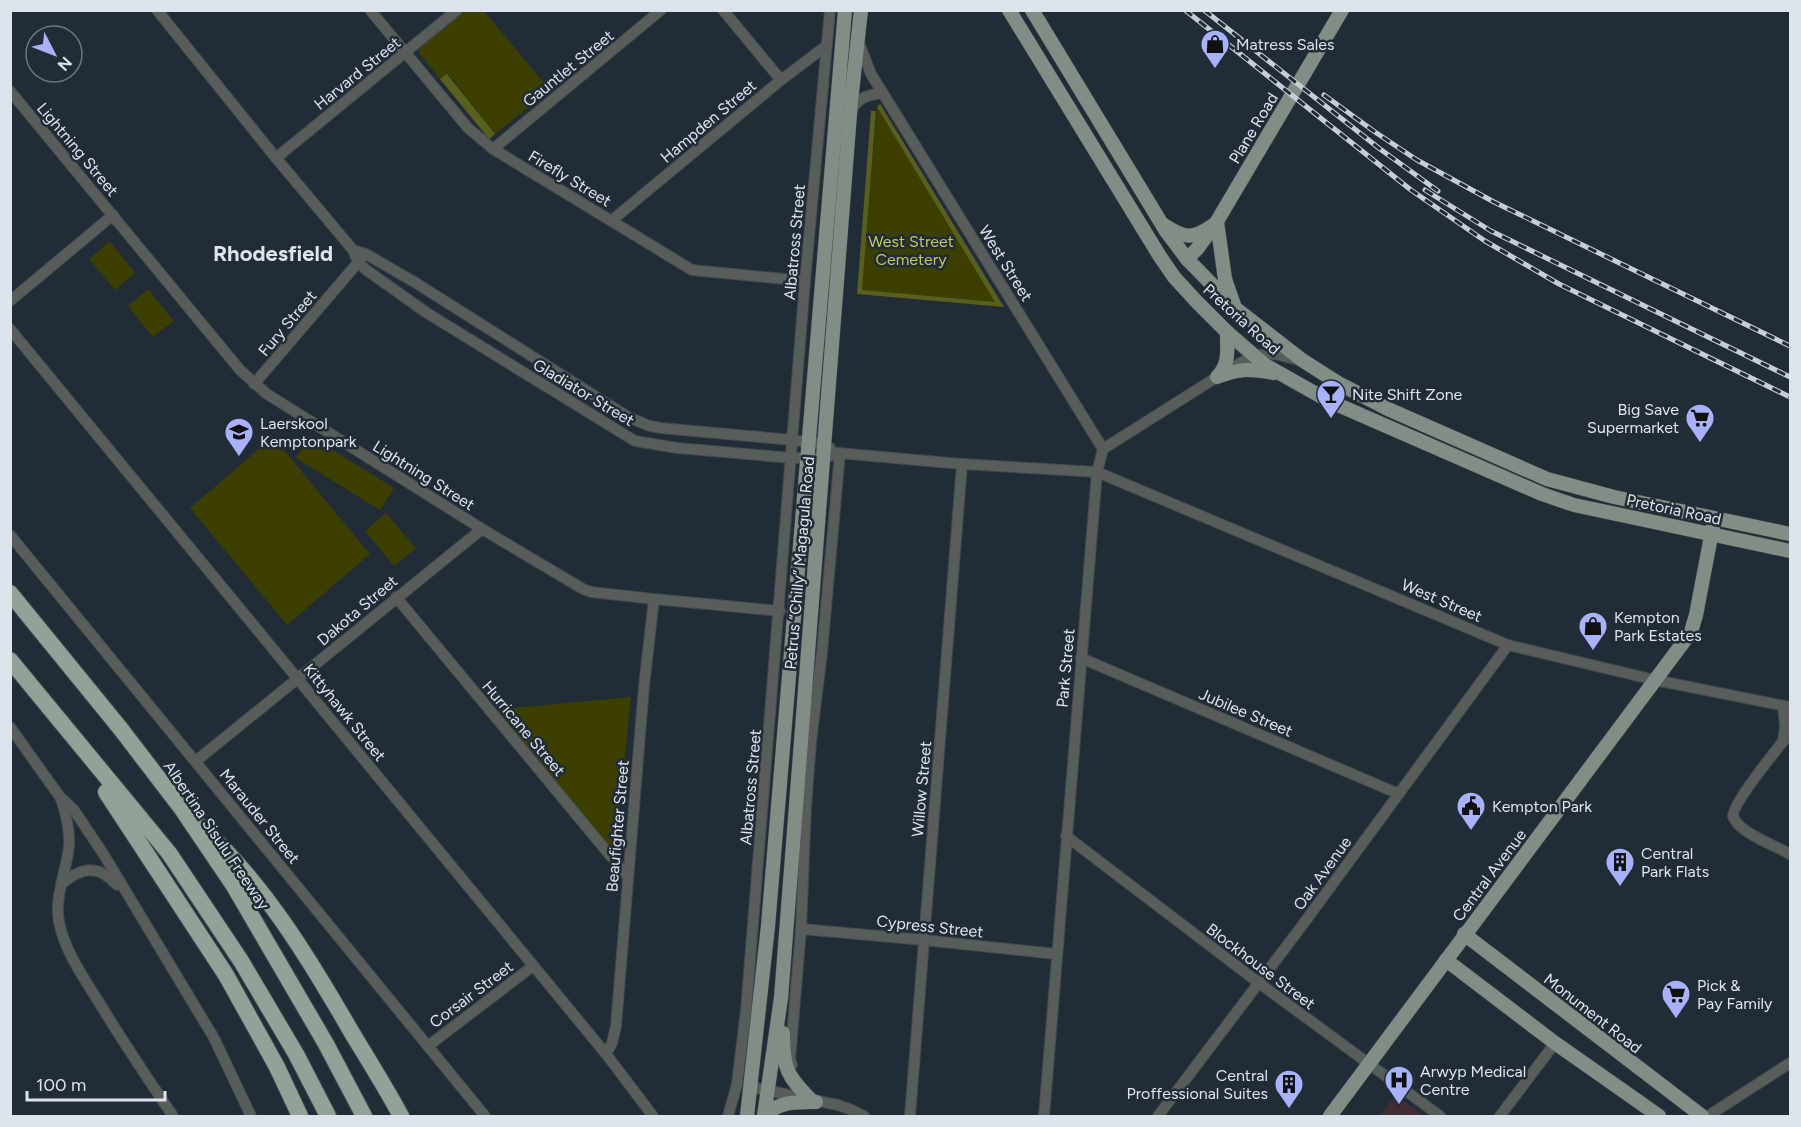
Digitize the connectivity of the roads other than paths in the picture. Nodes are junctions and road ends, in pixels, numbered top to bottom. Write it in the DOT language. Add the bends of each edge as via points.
graph roads {
  1 [pos="157,10"];
  2 [pos="370,10"];
  3 [pos="457,10"];
  4 [pos="662,10"];
  5 [pos="723,10"];
  6 [pos="830,10"];
  7 [pos="844,10"];
  8 [pos="861,10"];
  9 [pos="1009,10"];
  10 [pos="1032,10"];
  11 [pos="1342,10"];
  12 [pos="859,43"];
  13 [pos="826,46"];
  14 [pos="405,53"];
  15 [pos="781,80"];
  16 [pos="10,92"];
  17 [pos="883,93"];
  18 [pos="851,111"];
  19 [pos="493,149"];
  20 [pos="276,158"];
  21 [pos="113,215"];
  22 [pos="611,221"];
  23 [pos="1160,222"];
  24 [pos="1216,223"];
  25 [pos="1158,255"];
  26 [pos="362,258"];
  27 [pos="1187,259"];
  28 [pos="805,281"];
  29 [pos="438,296"];
  30 [pos="10,301"];
  31 [pos="1197,302"];
  32 [pos="1235,308"];
  33 [pos="427,313"];
  34 [pos="10,329"];
  35 [pos="1227,332"];
  36 [pos="1254,355"];
  37 [pos="1302,360"];
  38 [pos="1217,376"];
  39 [pos="1283,376"];
  40 [pos="254,384"];
  41 [pos="630,418"];
  42 [pos="623,434"];
  43 [pos="720,434"];
  44 [pos="793,440"];
  45 [pos="809,443"];
  46 [pos="1103,449"];
  47 [pos="719,452"];
  48 [pos="824,452"];
  49 [pos="839,453"];
  50 [pos="792,459"];
  51 [pos="808,459"];
  52 [pos="962,464"];
  53 [pos="1097,472"];
  54 [pos="1714,518"];
  55 [pos="482,529"];
  56 [pos="1712,533"];
  57 [pos="1791,534"];
  58 [pos="10,535"];
  59 [pos="1791,551"];
  60 [pos="10,594"];
  61 [pos="396,597"];
  62 [pos="654,599"];
  63 [pos="780,610"];
  64 [pos="1508,645"];
  65 [pos="1081,658"];
  66 [pos="10,660"];
  67 [pos="298,679"];
  68 [pos="1655,680"];
  69 [pos="1787,707"];
  70 [pos="56,717"];
  71 [pos="10,727"];
  72 [pos="1787,737"];
  73 [pos="196,761"];
  74 [pos="1399,794"];
  75 [pos="60,797"];
  76 [pos="182,809"];
  77 [pos="1066,836"];
  78 [pos="1791,854"];
  79 [pos="628,877"];
  80 [pos="61,884"];
  81 [pos="133,903"];
  82 [pos="801,929"];
  83 [pos="1464,934"];
  84 [pos="924,940"];
  85 [pos="1056,954"];
  86 [pos="1446,960"];
  87 [pos="533,966"];
  88 [pos="1259,983"];
  89 [pos="781,998"];
  90 [pos="1555,1042"];
  91 [pos="428,1046"];
  92 [pos="606,1054"];
  93 [pos="1791,1063"];
  94 [pos="1368,1065"];
  95 [pos="795,1074"];
  96 [pos="751,1088"];
  97 [pos="768,1090"];
  98 [pos="814,1101"];
  99 [pos="172,1116"];
  100 [pos="251,1116"];
  101 [pos="300,1116"];
  102 [pos="328,1116"];
  103 [pos="364,1116"];
  104 [pos="401,1116"];
  105 [pos="485,1116"];
  106 [pos="653,1116"];
  107 [pos="728,1116"];
  108 [pos="739,1116"];
  109 [pos="747,1116"];
  110 [pos="764,1116"];
  111 [pos="864,1116"];
  112 [pos="910,1116"];
  113 [pos="1044,1116"];
  114 [pos="1158,1116"];
  115 [pos="1330,1116"];
  116 [pos="1440,1116"];
  117 [pos="1500,1116"];
  118 [pos="1659,1116"];
  119 [pos="1702,1116"];
  120 [pos="1708,1116"];
  1 -- 20 [label="street, Gladiator Street"];
  2 -- 14 [label="street, Firefly Street"];
  3 -- 14 [label="street, Harvard Street"];
  4 -- 19 [label="street, Gauntlet Street"];
  5 -- 15 [label="street"];
  6 -- 13 [label="street, Albatross Street"];
  7 -- 45 [label="main road, Petrus “Chilly” Magagula Road"];
  8 -- 12 [label="main road, Petrus “Chilly” Magagula Road"];
  9 -- 25 [label="main road, Pretoria Road"];
  10 -- 23 [label="main road, Pretoria Road"];
  11 -- 24 [label="main road, Plane Road"];
  12 -- 17 [label="street, West Street"];
  12 -- 18 [label="main road, Petrus “Chilly” Magagula Road"];
  13 -- 15 [label="street, Hampden Street"];
  13 -- 28 [label="street, Albatross Street"];
  14 -- 19 [label="street, Firefly Street" via="468,128"];
  14 -- 20 [label="street, Harvard Street"];
  15 -- 22 [label="street, Hampden Street"];
  16 -- 21 [label="street, Lightning Street"];
  17 -- 18 [label="street" via="863,97"];
  17 -- 46 [label="street, West Street"];
  18 -- 48 [label="main road, Petrus “Chilly” Magagula Road"];
  19 -- 22 [label="street, Firefly Street"];
  20 -- 26 [label="street, Gladiator Street"];
  21 -- 30 [label="street"];
  21 -- 40 [label="street, Lightning Street"];
  22 -- 28 [label="street, Firefly Street" via="692,270"];
  23 -- 24 [label="main road" via="1193,236"];
  23 -- 27 [label="main road, Pretoria Road"];
  24 -- 27 [label="main road, Plane Road"];
  24 -- 32 [label="main road" via="1225,279"];
  25 -- 27 [label="main road" via="1174,261"];
  25 -- 31 [label="main road, Pretoria Road"];
  26 -- 29 [label="street, Gladiator Street"];
  26 -- 33 [label="street, Gladiator Street" via="374,277"];
  26 -- 40 [label="street, Fury Street"];
  27 -- 31 [label="main road"];
  27 -- 32 [label="main road, Pretoria Road"];
  28 -- 44 [label="street, Albatross Street"];
  29 -- 33 [label="street"];
  29 -- 41 [label="street, Gladiator Street"];
  31 -- 35 [label="main road, Pretoria Road"];
  32 -- 37 [label="main road, Pretoria Road"];
  33 -- 42 [label="street, Gladiator Street"];
  34 -- 67 [label="street, Kittyhawk Street"];
  35 -- 36 [label="main road, Pretoria Road"];
  35 -- 38 [label="main road" via="1228,359"];
  36 -- 37 [label="street" via="1275,354"];
  36 -- 38 [label="street"];
  36 -- 39 [label="main road, Pretoria Road"];
  37 -- 54 [label="main road, Pretoria Road" via="1388,409 1547,479"];
  38 -- 39 [label="main road" via="1247,369"];
  38 -- 46 [label="street"];
  39 -- 56 [label="main road, Pretoria Road" via="1355,413 1542,494 1574,505"];
  40 -- 55 [label="street, Lightning Street"];
  41 -- 42 [label="street"];
  41 -- 43 [label="street, Gladiator Street" via="661,428"];
  42 -- 47 [label="street, Gladiator Street" via="640,442"];
  43 -- 44 [label="street, Gladiator Street"];
  43 -- 47 [label="street"];
  44 -- 45 [label="street, Gladiator Street"];
  44 -- 50 [label="street, Albatross Street"];
  45 -- 48 [label="street, Gladiator Street"];
  45 -- 51 [label="main road, Petrus “Chilly” Magagula Road"];
  46 -- 53 [label="street, Park Street"];
  47 -- 50 [label="street, Gladiator Street"];
  48 -- 49 [label="street, Gladiator Street"];
  48 -- 51 [label="street, Gladiator Street"];
  48 -- 89 [label="main road, Petrus “Chilly” Magagula Road"];
  49 -- 52 [label="street, Gladiator Street"];
  49 -- 82 [label="street" via="806,806"];
  50 -- 51 [label="street, Gladiator Street"];
  50 -- 63 [label="street, Albatross Street"];
  51 -- 96 [label="main road, Petrus “Chilly” Magagula Road"];
  52 -- 53 [label="street, Gladiator Street"];
  52 -- 84 [label="street, Willow Street"];
  53 -- 64 [label="street, West Street"];
  53 -- 65 [label="street, Park Street"];
  54 -- 56 [label="main road, Central Avenue"];
  54 -- 57 [label="main road, Pretoria Road"];
  55 -- 61 [label="street, Dakota Street"];
  55 -- 62 [label="street, Lightning Street" via="583,589"];
  56 -- 59 [label="main road, Pretoria Road"];
  56 -- 68 [label="main road, Central Avenue" via="1692,630"];
  58 -- 73 [label="street, Marauder Street"];
  60 -- 76 [label="highway, Albertina Sisulu Freeway"];
  61 -- 67 [label="street, Dakota Street"];
  61 -- 79 [label="street, Hurricane Street"];
  62 -- 63 [label="street, Lightning Street"];
  62 -- 79 [label="street, Beaufighter Street"];
  63 -- 107 [label="street, Albatross Street" via="746,1010 737,1084"];
  64 -- 68 [label="street, West Street"];
  64 -- 74 [label="street, Oak Avenue"];
  65 -- 74 [label="street, Jubilee Street"];
  65 -- 77 [label="street, Park Street"];
  66 -- 70 [label="highway"];
  67 -- 73 [label="street, Dakota Street"];
  67 -- 87 [label="street, Kittyhawk Street"];
  68 -- 69 [label="street, West Street"];
  68 -- 83 [label="main road, Central Avenue"];
  69 -- 72 [label="street"];
  70 -- 101 [label="highway" via="226,975"];
  70 -- 102 [label="highway" via="169,854 241,961"];
  71 -- 75 [label="street"];
  72 -- 78 [label="street" via="1732,814 1745,830"];
  73 -- 91 [label="street, Marauder Street"];
  74 -- 88 [label="street, Oak Avenue"];
  75 -- 80 [label="street" via="69,828"];
  75 -- 81 [label="street" via="74,810"];
  76 -- 103 [label="highway, Albertina Sisulu Freeway" via="234,886"];
  76 -- 104 [label="highway" via="221,844 255,883 333,999"];
  77 -- 85 [label="street, Park Street"];
  77 -- 88 [label="street, Blockhouse Street"];
  79 -- 92 [label="street, Beaufighter Street" via="615,1026"];
  80 -- 81 [label="street" via="78,872 100,872 109,876"];
  80 -- 99 [label="street" via="59,921 72,958"];
  81 -- 100 [label="street" via="214,1038"];
  82 -- 84 [label="street, Cypress Street"];
  82 -- 95 [label="street" via="790,1060"];
  83 -- 86 [label="main road, Central Avenue"];
  83 -- 119 [label="main road, Monument Road"];
  84 -- 85 [label="street, Cypress Street"];
  84 -- 112 [label="street, Willow Street"];
  85 -- 113 [label="street, Park Street"];
  86 -- 90 [label="main road"];
  86 -- 94 [label="main road, Central Avenue"];
  87 -- 91 [label="street, Corsair Street"];
  87 -- 92 [label="street, Kittyhawk Street"];
  88 -- 94 [label="street, Blockhouse Street"];
  88 -- 114 [label="street, Oak Avenue"];
  89 -- 97 [label="main road, Petrus “Chilly” Magagula Road"];
  89 -- 98 [label="main road" via="784,1062 792,1080"];
  90 -- 117 [label="street"];
  90 -- 118 [label="main road"];
  91 -- 105 [label="street, Marauder Street"];
  92 -- 106 [label="street, Kittyhawk Street"];
  93 -- 120 [label="street"];
  94 -- 115 [label="main road, Central Avenue"];
  94 -- 116 [label="street, Blockhouse Street"];
  96 -- 97 [label="street"];
  96 -- 108 [label="main road"];
  96 -- 109 [label="main road, Petrus “Chilly” Magagula Road"];
  97 -- 98 [label="street"];
  97 -- 110 [label="main road, Petrus “Chilly” Magagula Road"];
  98 -- 110 [label="main road" via="785,1103"];
  98 -- 111 [label="street" via="838,1105"];
}
